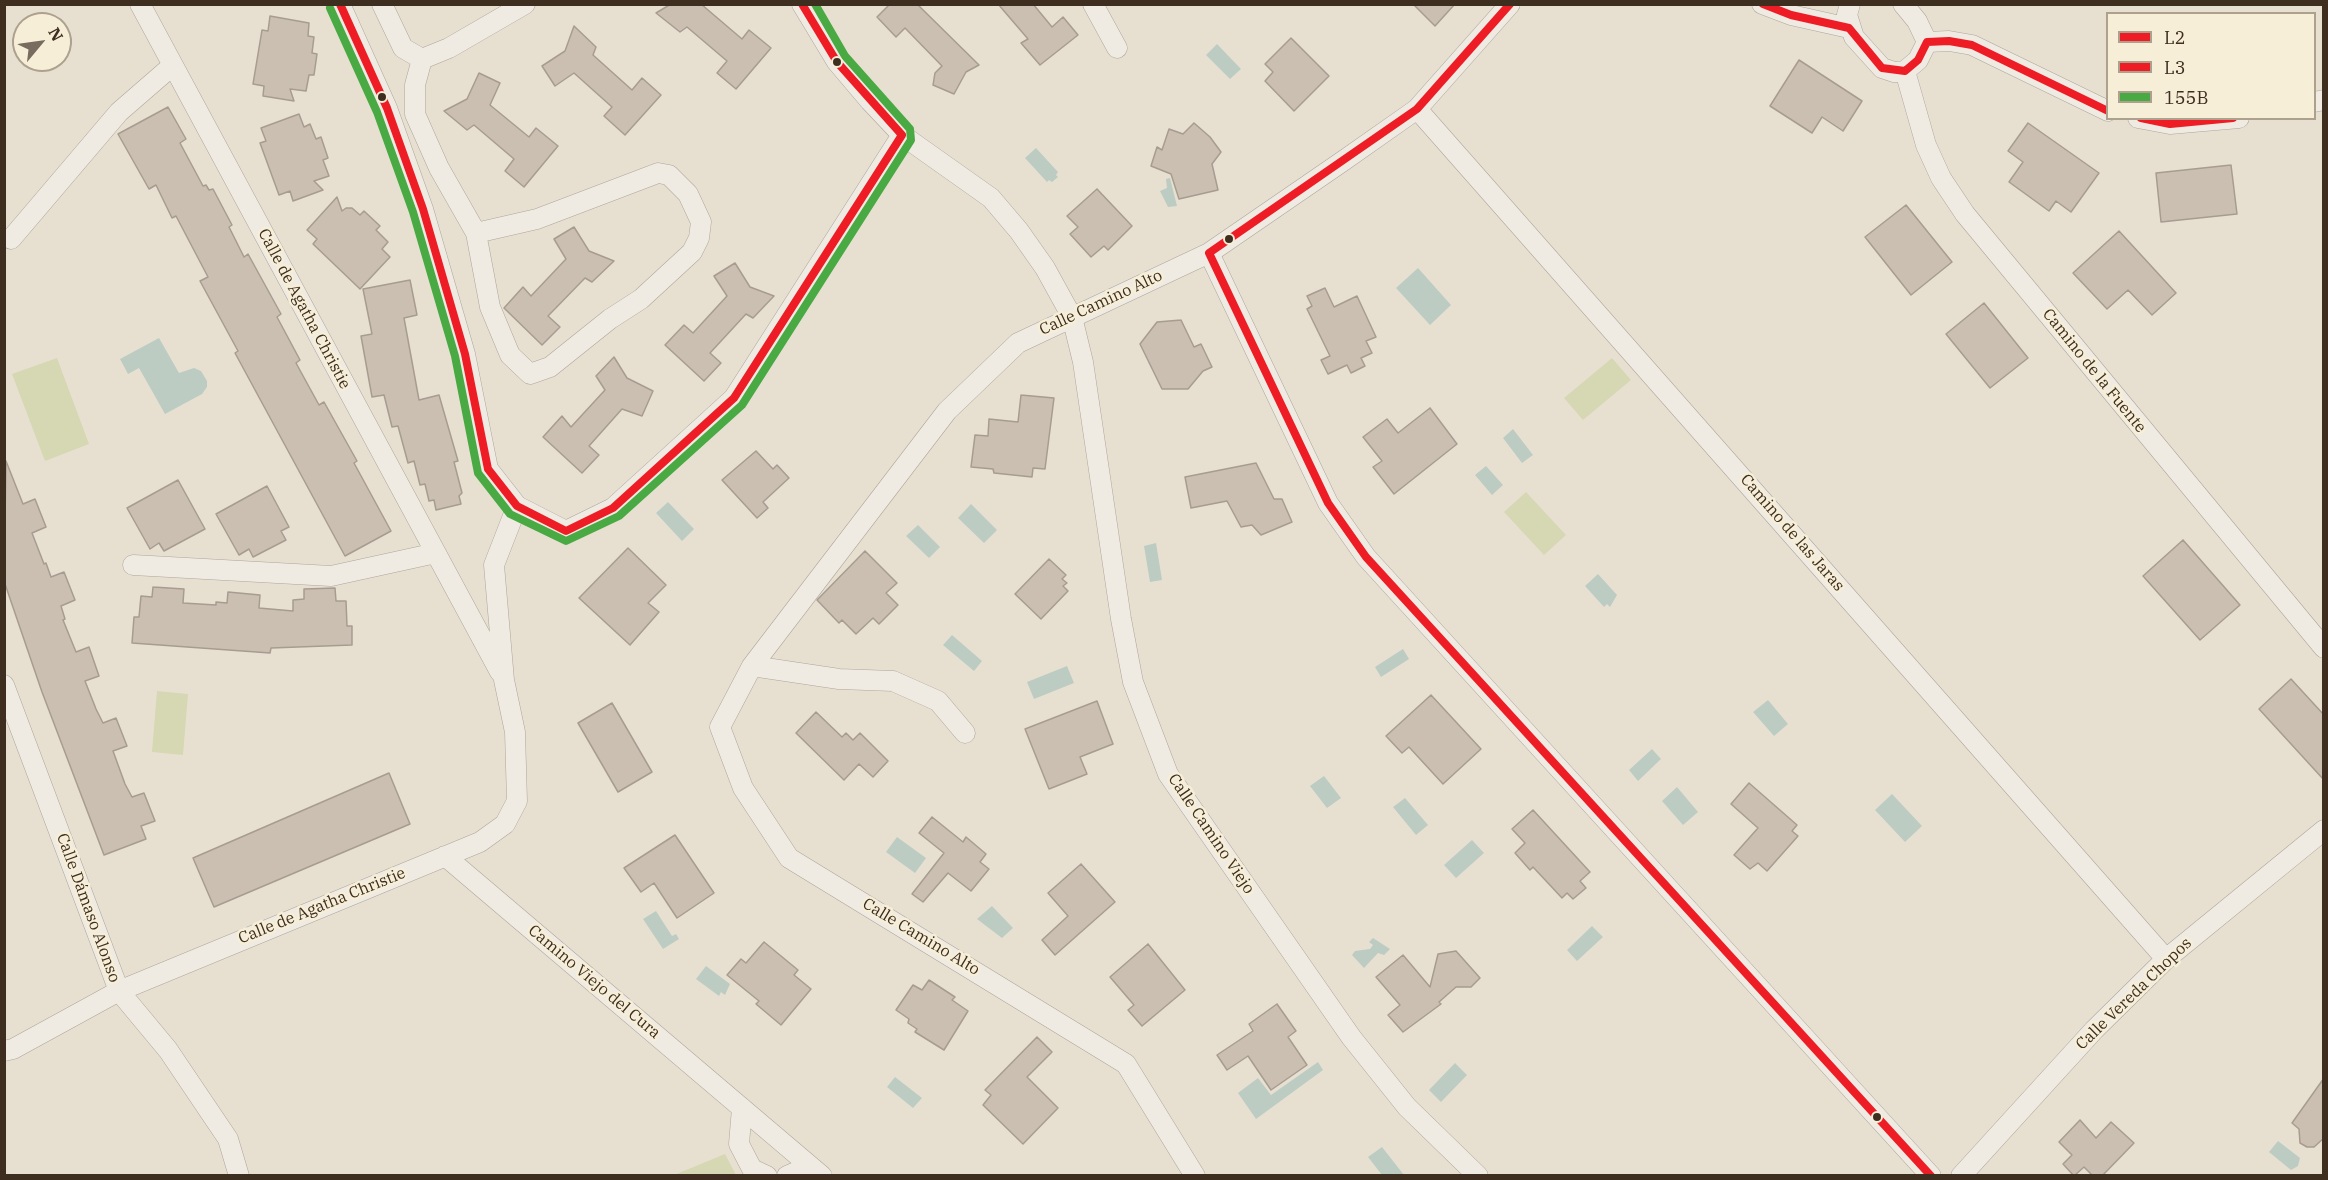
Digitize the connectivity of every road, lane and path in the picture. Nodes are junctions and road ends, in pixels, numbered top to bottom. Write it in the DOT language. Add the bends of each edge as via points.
graph roads {
  1 [pos="140,4"];
  2 [pos="340,4"];
  3 [pos="382,4"];
  4 [pos="525,4"];
  5 [pos="802,4"];
  6 [pos="1093,4"];
  7 [pos="1510,4"];
  8 [pos="1762,4"];
  9 [pos="1850,4"];
  10 [pos="1903,4"];
  11 [pos="1849,28"];
  12 [pos="1926,42"];
  13 [pos="1118,48"];
  14 [pos="422,59"];
  15 [pos="172,66"];
  16 [pos="1905,71"];
  17 [pos="1417,109"];
  18 [pos="2106,110"];
  19 [pos="2149,120"];
  20 [pos="2216,120"];
  21 [pos="902,135"];
  22 [pos="476,233"];
  23 [pos="11,238"];
  24 [pos="1209,253"];
  25 [pos="1072,316"];
  26 [pos="518,506"];
  27 [pos="436,552"];
  28 [pos="133,565"];
  29 [pos="2324,648"];
  30 [pos="752,666"];
  31 [pos="504,680"];
  32 [pos="4,685"];
  33 [pos="965,733"];
  34 [pos="2324,830"];
  35 [pos="445,856"];
  36 [pos="2166,959"];
  37 [pos="119,991"];
  38 [pos="4,1051"];
  39 [pos="742,1108"];
  40 [pos="816,1171"];
  41 [pos="239,1176"];
  42 [pos="767,1176"];
  43 [pos="787,1176"];
  44 [pos="1195,1176"];
  45 [pos="1478,1176"];
  46 [pos="1931,1176"];
  47 [pos="1961,1176"];
  1 -- 15 [label="street, Calle de Agatha Christie"];
  2 -- 26 [label="street" via="387,108 423,209 465,354 488,469"];
  3 -- 14 [label="street" via="403,48"];
  4 -- 14 [label="street" via="449,48"];
  5 -- 21 [label="street, Calle Camino Viejo" via="837,62"];
  6 -- 13 [label="street"];
  7 -- 17 [label="street, Calle Camino Alto"];
  8 -- 11 [label="street"];
  9 -- 11 [label="street"];
  10 -- 12 [label="street" via="1917,21"];
  11 -- 16 [label="street" via="1882,68"];
  12 -- 16 [label="street" via="1918,60"];
  12 -- 18 [label="street" via="1972,45"];
  14 -- 22 [label="street" via="415,85 415,114 439,168"];
  15 -- 23 [label="street" via="119,112"];
  15 -- 27 [label="street, Calle de Agatha Christie"];
  16 -- 29 [label="street, Camino de la Fuente" via="1926,145 1941,178 1965,214"];
  17 -- 24 [label="street, Calle Camino Alto"];
  17 -- 36 [label="street, Camino de las Jaras"];
  19 -- 20 [label="street" via="2170,124"];
  21 -- 25 [label="street, Calle Camino Viejo" via="991,198 1045,268"];
  21 -- 26 [label="street" via="734,398 613,508 576,527 566,531"];
  22 -- 22 [label="street" via="490,307 510,355 530,374 550,367 641,299 692,252 701,222 688,194 669,174 658,173 537,219"];
  24 -- 25 [label="street, Calle Camino Alto"];
  24 -- 46 [label="street" via="1328,502 1366,557"];
  25 -- 30 [label="street, Calle Camino Alto" via="1018,343 947,411"];
  25 -- 45 [label="street, Calle Camino Viejo" via="1083,362 1133,682 1168,774 1351,1037 1407,1107"];
  26 -- 31 [label="street, Calle de Agatha Christie" via="495,565"];
  27 -- 28 [label="street" via="331,576"];
  27 -- 31 [label="street, Calle de Agatha Christie"];
  30 -- 33 [label="street" via="839,679 893,681 938,701"];
  30 -- 44 [label="street, Calle Camino Alto" via="720,728 743,788 789,858 1126,1064"];
  31 -- 35 [label="street, Calle de Agatha Christie" via="515,732 517,801 505,824 480,842"];
  32 -- 37 [label="street, Calle Dámaso Alonso"];
  34 -- 36 [label="street, Calle Vereda Chopos"];
  35 -- 37 [label="street, Calle de Agatha Christie"];
  35 -- 39 [label="street, Camino Viejo del Cura"];
  36 -- 47 [label="street, Calle Vereda Chopos" via="2094,1030"];
  37 -- 38 [label="street, Calle de Agatha Christie"];
  37 -- 41 [label="street, Calle Dámaso Alonso" via="168,1050 228,1139"];
  39 -- 40 [label="street, Camino Viejo del Cura"];
  39 -- 42 [label="street" via="740,1144 752,1169"];
  40 -- 43 [label="street, Camino Viejo del Cura"];
}
